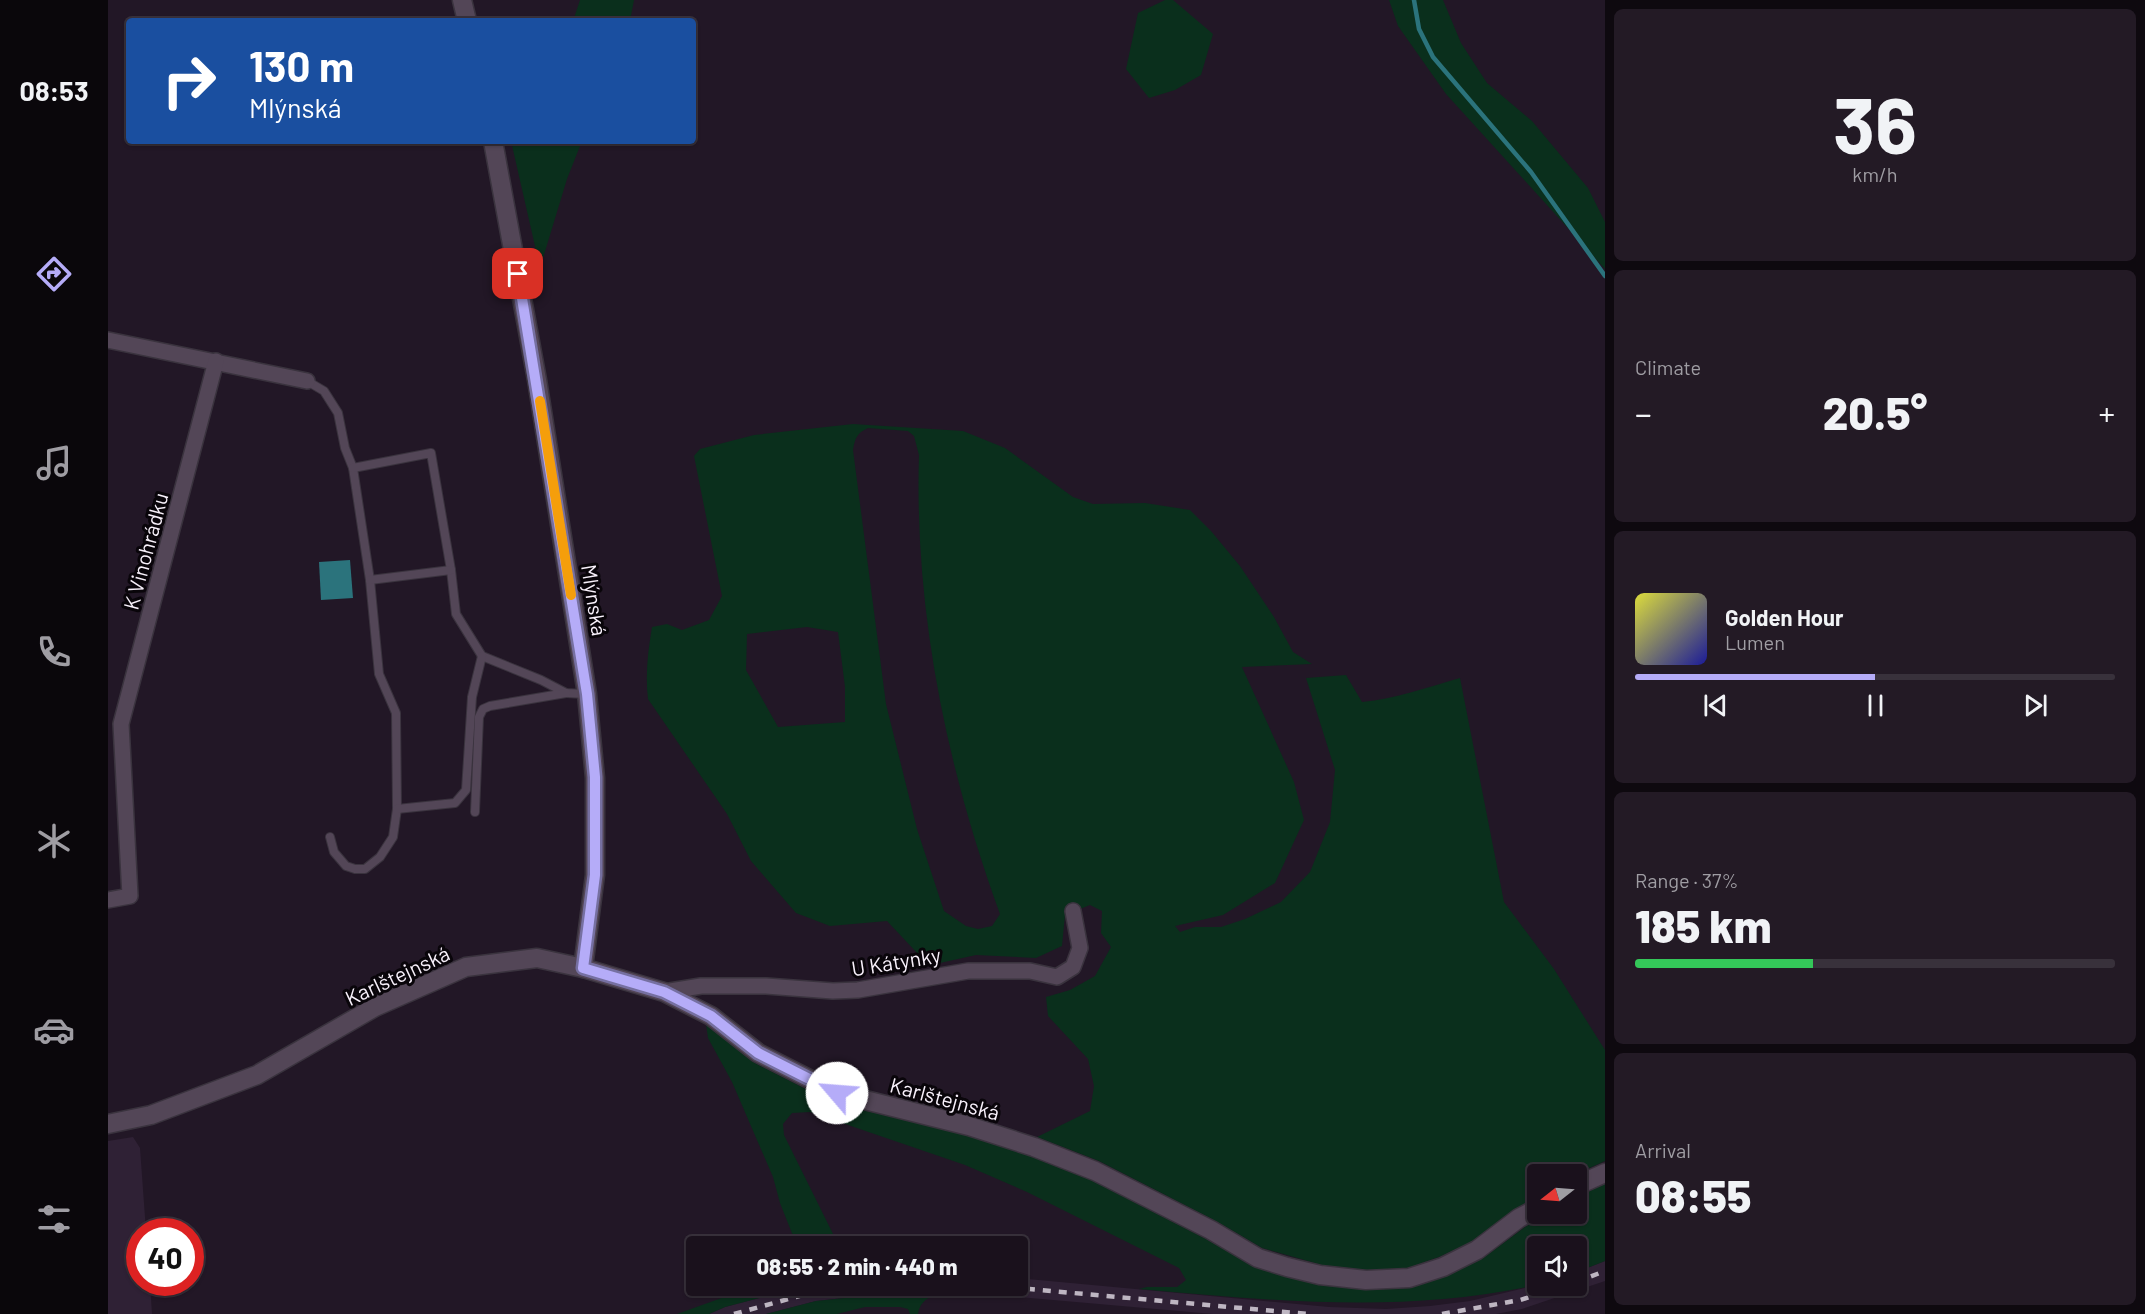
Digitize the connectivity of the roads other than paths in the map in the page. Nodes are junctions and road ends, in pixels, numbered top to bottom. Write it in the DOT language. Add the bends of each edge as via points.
graph roads {
  1 [pos="462,0"];
  2 [pos="466,18"];
  3 [pos="494,144"];
  4 [pos="108,340"];
  5 [pos="216,361"];
  6 [pos="307,381"];
  7 [pos="353,468"];
  8 [pos="451,570"];
  9 [pos="370,580"];
  10 [pos="482,656"];
  11 [pos="566,693"];
  12 [pos="587,694"];
  13 [pos="114,723"];
  14 [pos="397,809"];
  15 [pos="475,812"];
  16 [pos="330,837"];
  17 [pos="108,900"];
  18 [pos="1073,911"];
  19 [pos="583,968"];
  20 [pos="664,992"];
  21 [pos="108,1124"];
  22 [pos="1605,1173"];
  23 [pos="1587,1181"];
  24 [pos="1527,1214"];
  1 -- 2 [label="main road"];
  3 -- 12 [label="main road, Mlýnská"];
  4 -- 5 [label="street"];
  5 -- 6 [label="street"];
  5 -- 13 [label="street, K Vinohrádku"];
  6 -- 7 [label="lane" via="324,391 338,413"];
  7 -- 8 [label="lane" via="431,453"];
  7 -- 9 [label="lane"];
  8 -- 9 [label="lane"];
  8 -- 10 [label="lane" via="456,614"];
  9 -- 14 [label="lane" via="379,674 396,713"];
  10 -- 11 [label="lane"];
  10 -- 14 [label="lane" via="472,697 466,790 455,803"];
  11 -- 12 [label="lane"];
  11 -- 15 [label="lane" via="483,709 479,717"];
  12 -- 19 [label="main road, Mlýnská" via="595,777 595,875"];
  13 -- 17 [label="street, K Vinohrádku" via="130,896"];
  14 -- 16 [label="lane" via="393,837 380,857 365,869 346,866 334,852"];
  18 -- 20 [label="street, U Kátynky" via="1080,948 1073,967 1057,977 1030,971 968,971 858,990 766,986"];
  19 -- 20 [label="main road, Karlštejnská"];
  19 -- 21 [label="main road, Karlštejnská" via="537,958 466,967 375,1007 256,1075 151,1114"];
  20 -- 24 [label="main road, Karlštejnská" via="711,1016 758,1053 837,1093 969,1126 1034,1147 1095,1171 1258,1258 1287,1267 1366,1280 1408,1278 1477,1250"];
  22 -- 23 [label="main road"];
}
